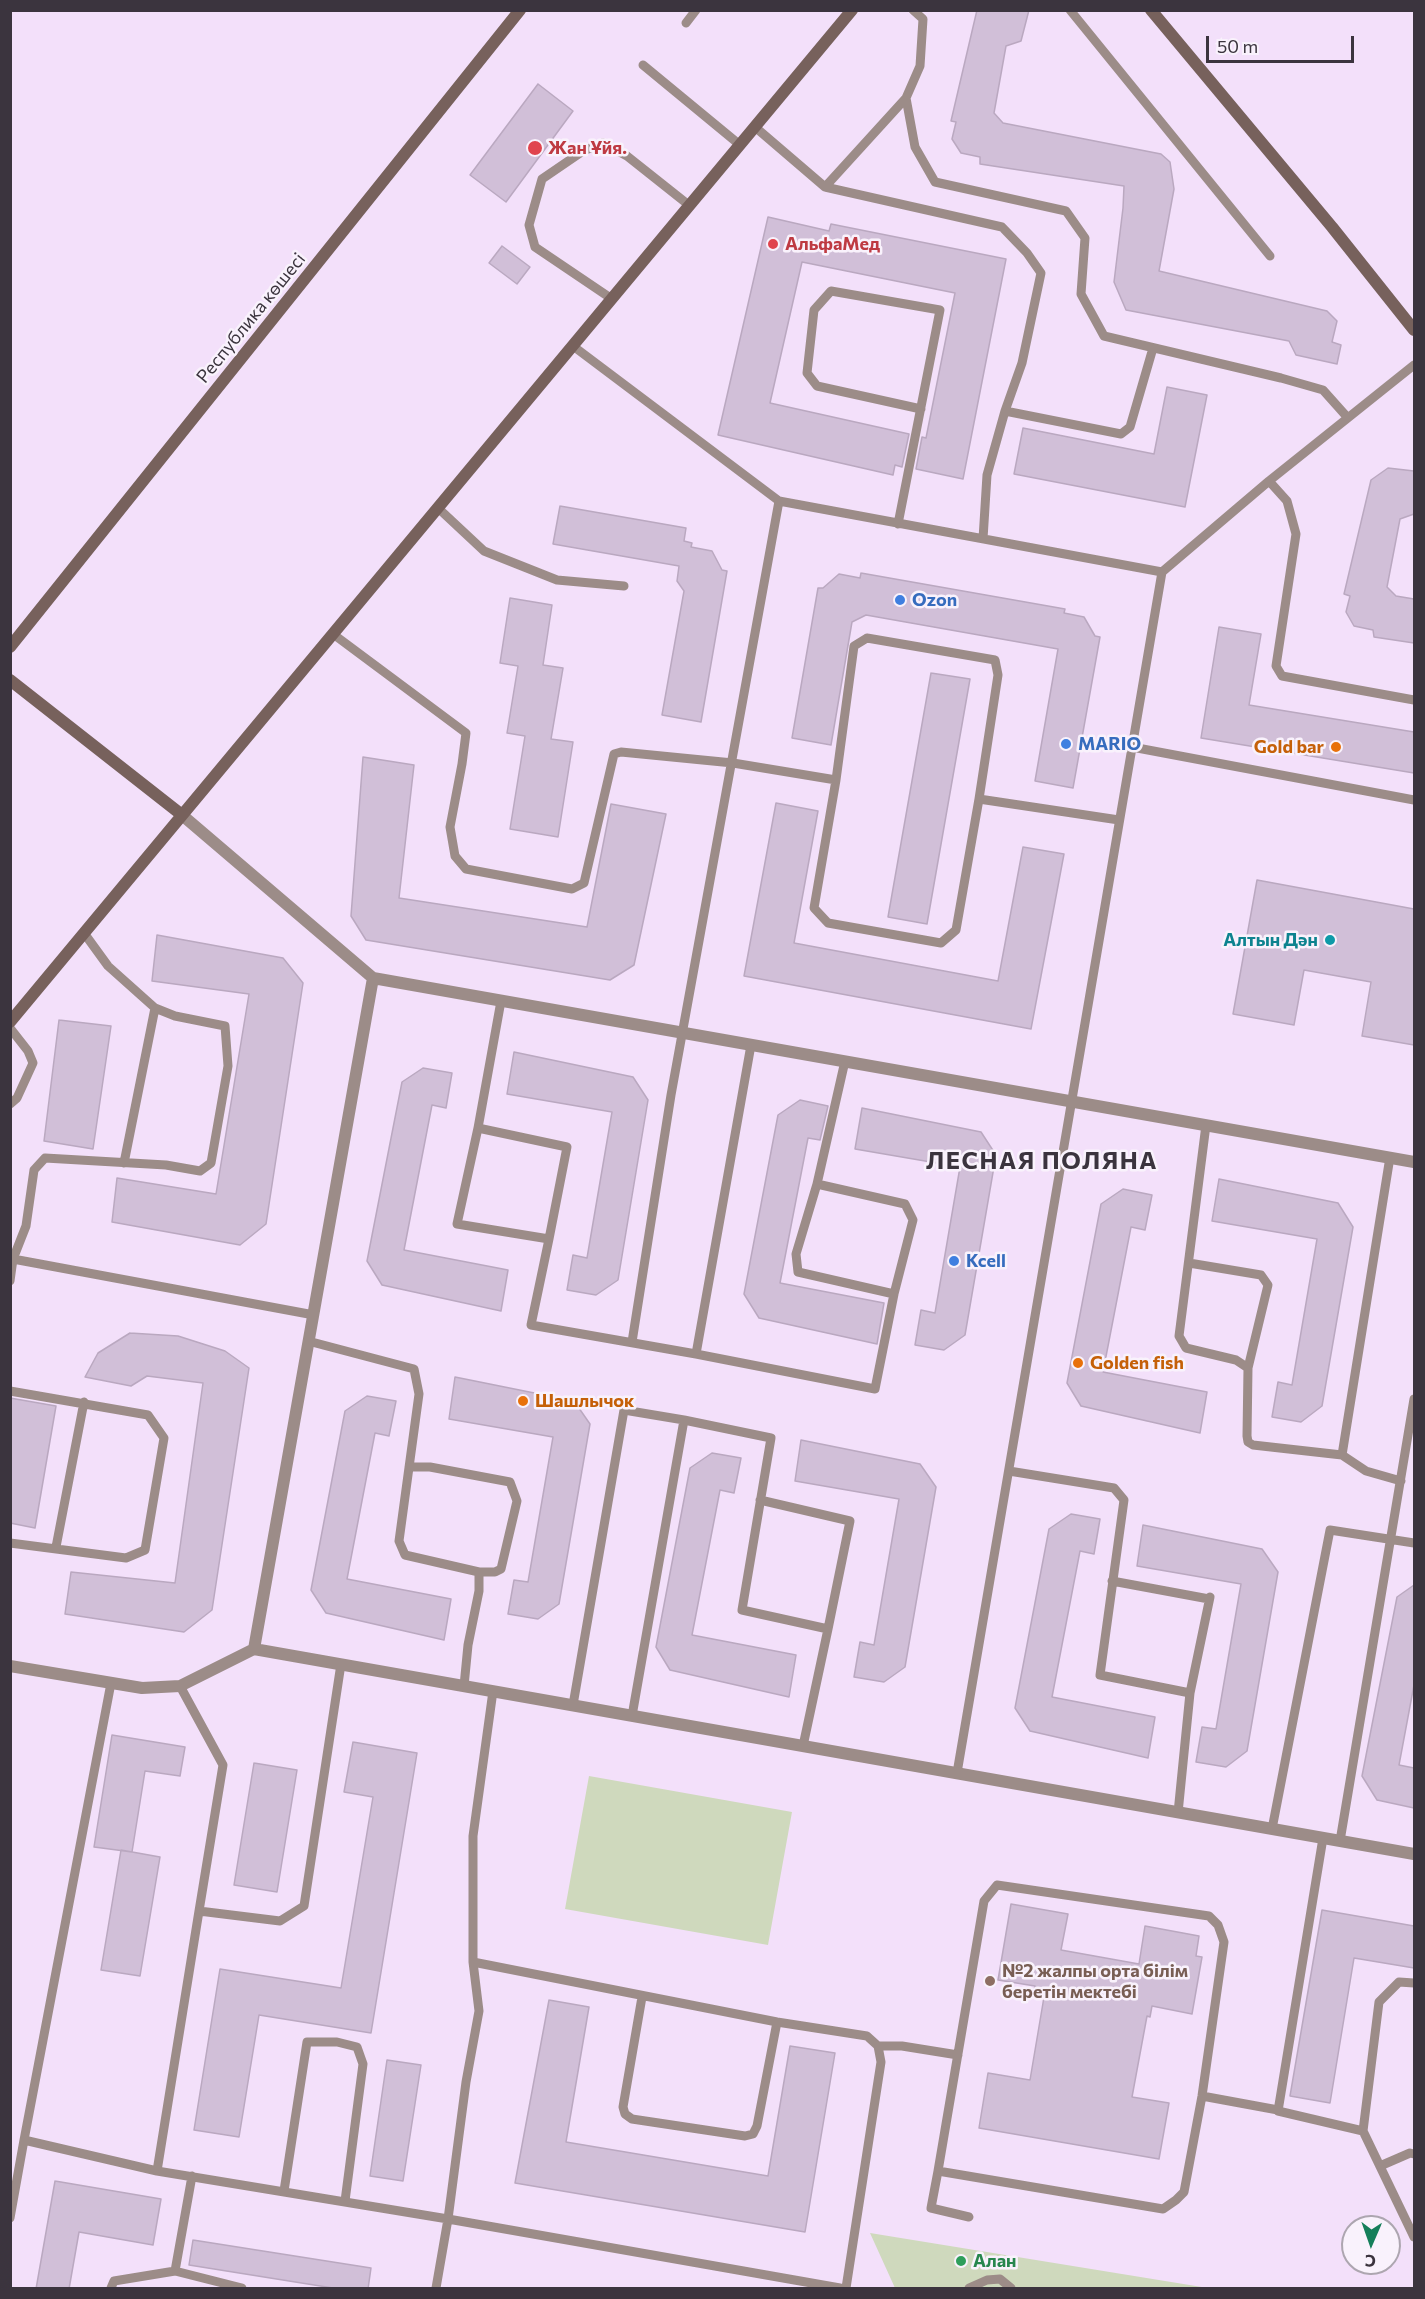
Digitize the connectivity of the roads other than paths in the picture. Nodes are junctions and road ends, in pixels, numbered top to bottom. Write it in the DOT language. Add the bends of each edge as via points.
graph roads {
  1 [pos="520,10"];
  2 [pos="696,10"];
  3 [pos="852,10"];
  4 [pos="913,10"];
  5 [pos="1071,10"];
  6 [pos="1151,10"];
  7 [pos="686,23"];
  8 [pos="644,65"];
  9 [pos="906,98"];
  10 [pos="755,127"];
  11 [pos="740,145"];
  12 [pos="825,187"];
  13 [pos="690,206"];
  14 [pos="1270,256"];
  15 [pos="612,299"];
  16 [pos="1414,330"];
  17 [pos="573,346"];
  18 [pos="1153,348"];
  19 [pos="1414,365"];
  20 [pos="921,409"];
  21 [pos="1005,411"];
  22 [pos="1348,418"];
  23 [pos="1269,481"];
  24 [pos="779,501"];
  25 [pos="438,508"];
  26 [pos="898,524"];
  27 [pos="983,539"];
  28 [pos="1162,572"];
  29 [pos="624,586"];
  30 [pos="333,634"];
  31 [pos="10,647"];
  32 [pos="10,680"];
  33 [pos="1414,700"];
  34 [pos="1132,747"];
  35 [pos="733,763"];
  36 [pos="836,780"];
  37 [pos="979,799"];
  38 [pos="1414,800"];
  39 [pos="182,815"];
  40 [pos="1119,820"];
  41 [pos="84,933"];
  42 [pos="373,978"];
  43 [pos="501,1001"];
  44 [pos="155,1008"];
  45 [pos="10,1022"];
  46 [pos="10,1028"];
  47 [pos="683,1033"];
  48 [pos="751,1045"];
  49 [pos="845,1061"];
  50 [pos="1071,1101"];
  51 [pos="10,1104"];
  52 [pos="1206,1125"];
  53 [pos="478,1128"];
  54 [pos="1390,1157"];
  55 [pos="1414,1162"];
  56 [pos="124,1163"];
  57 [pos="817,1184"];
  58 [pos="549,1239"];
  59 [pos="12,1259"];
  60 [pos="1189,1263"];
  61 [pos="10,1281"];
  62 [pos="894,1294"];
  63 [pos="314,1315"];
  64 [pos="308,1341"];
  65 [pos="632,1342"];
  66 [pos="696,1354"];
  67 [pos="1248,1368"];
  68 [pos="10,1391"];
  69 [pos="1414,1399"];
  70 [pos="84,1402"];
  71 [pos="684,1420"];
  72 [pos="1342,1455"];
  73 [pos="409,1467"];
  74 [pos="1009,1471"];
  75 [pos="1401,1481"];
  76 [pos="760,1500"];
  77 [pos="1391,1539"];
  78 [pos="10,1543"];
  79 [pos="1414,1543"];
  80 [pos="56,1547"];
  81 [pos="479,1572"];
  82 [pos="1112,1581"];
  83 [pos="828,1629"];
  84 [pos="254,1649"];
  85 [pos="341,1664"];
  86 [pos="10,1666"];
  87 [pos="111,1683"];
  88 [pos="180,1686"];
  89 [pos="464,1686"];
  90 [pos="493,1691"];
  91 [pos="1190,1693"];
  92 [pos="573,1705"];
  93 [pos="632,1716"];
  94 [pos="803,1746"];
  95 [pos="957,1773"];
  96 [pos="1178,1813"];
  97 [pos="1272,1829"];
  98 [pos="1323,1838"];
  99 [pos="1340,1841"];
  100 [pos="1414,1854"];
  101 [pos="198,1911"];
  102 [pos="473,1962"];
  103 [pos="1414,1983"];
  104 [pos="642,1996"];
  105 [pos="777,2022"];
  106 [pos="878,2046"];
  107 [pos="958,2055"];
  108 [pos="1202,2096"];
  109 [pos="1278,2110"];
  110 [pos="1363,2131"];
  111 [pos="24,2140"];
  112 [pos="1414,2154"];
  113 [pos="1380,2166"];
  114 [pos="157,2171"];
  115 [pos="938,2171"];
  116 [pos="192,2176"];
  117 [pos="284,2191"];
  118 [pos="345,2201"];
  119 [pos="969,2217"];
  120 [pos="10,2218"];
  121 [pos="448,2218"];
  122 [pos="1414,2237"];
  123 [pos="175,2271"];
  124 [pos="111,2289"];
  125 [pos="242,2289"];
  126 [pos="436,2289"];
  127 [pos="840,2289"];
  128 [pos="846,2289"];
  129 [pos="969,2289"];
  130 [pos="1011,2289"];
  1 -- 31 [label="street, Республика көшесі"];
  2 -- 7 [label="lane"];
  3 -- 10 [label="street"];
  4 -- 9 [label="lane" via="923,19 920,66"];
  5 -- 14 [label="lane"];
  6 -- 16 [label="street"];
  8 -- 11 [label="lane"];
  9 -- 12 [label="lane"];
  9 -- 18 [label="lane" via="915,147 935,182 1066,211 1085,238 1081,294 1104,336"];
  10 -- 11 [label="street"];
  10 -- 12 [label="lane"];
  11 -- 13 [label="street"];
  12 -- 21 [label="lane" via="1002,227 1027,253 1041,273 1022,363"];
  13 -- 15 [label="street"];
  13 -- 15 [label="lane" via="603,142 542,178 529,225 535,247"];
  15 -- 17 [label="street"];
  17 -- 24 [label="lane"];
  17 -- 25 [label="street"];
  18 -- 21 [label="lane" via="1130,427 1121,434"];
  18 -- 22 [label="lane" via="1323,390"];
  19 -- 22 [label="lane"];
  20 -- 20 [label="lane" via="940,310 831,291 814,310 807,373 817,387"];
  20 -- 26 [label="lane"];
  21 -- 27 [label="lane" via="987,475"];
  22 -- 23 [label="lane"];
  23 -- 28 [label="lane"];
  23 -- 33 [label="lane" via="1287,501 1296,534 1276,666 1282,676"];
  24 -- 26 [label="lane"];
  24 -- 35 [label="lane"];
  25 -- 29 [label="lane" via="484,551 557,580"];
  25 -- 30 [label="street"];
  26 -- 27 [label="lane"];
  27 -- 28 [label="lane"];
  28 -- 34 [label="lane"];
  30 -- 35 [label="lane" via="466,733 450,827 454,856 466,869 572,889 584,883 614,754"];
  30 -- 39 [label="street"];
  32 -- 39 [label="street"];
  34 -- 38 [label="lane"];
  34 -- 40 [label="lane"];
  35 -- 36 [label="lane"];
  35 -- 47 [label="lane"];
  36 -- 37 [label="lane" via="814,908 828,923 941,943 956,930"];
  36 -- 37 [label="lane" via="854,646 867,638 995,660 998,675"];
  37 -- 40 [label="lane"];
  39 -- 41 [label="street"];
  39 -- 42 [label="street"];
  40 -- 50 [label="lane"];
  41 -- 44 [label="lane" via="108,966"];
  41 -- 45 [label="street"];
  42 -- 43 [label="street"];
  42 -- 63 [label="street"];
  43 -- 47 [label="street"];
  43 -- 53 [label="lane"];
  44 -- 56 [label="lane"];
  44 -- 56 [label="lane" via="225,1026 228,1066 211,1163 200,1171"];
  46 -- 51 [label="lane" via="33,1063 17,1098"];
  47 -- 48 [label="street"];
  47 -- 65 [label="lane"];
  48 -- 49 [label="street"];
  48 -- 66 [label="lane"];
  49 -- 50 [label="street"];
  49 -- 57 [label="lane"];
  50 -- 52 [label="street"];
  50 -- 74 [label="lane"];
  52 -- 54 [label="street"];
  52 -- 60 [label="lane"];
  53 -- 58 [label="lane" via="567,1148"];
  53 -- 58 [label="lane" via="457,1224"];
  54 -- 55 [label="street"];
  54 -- 72 [label="lane"];
  56 -- 59 [label="lane" via="45,1158 34,1170 26,1226"];
  57 -- 62 [label="lane" via="905,1204 913,1220"];
  57 -- 62 [label="lane" via="796,1254 798,1272"];
  58 -- 65 [label="lane" via="531,1325"];
  59 -- 61 [label="lane"];
  59 -- 63 [label="lane"];
  60 -- 67 [label="lane" via="1179,1336 1186,1348 1236,1360"];
  60 -- 67 [label="lane" via="1261,1275 1268,1286"];
  62 -- 66 [label="lane" via="875,1389"];
  63 -- 64 [label="street"];
  64 -- 73 [label="lane" via="414,1369 419,1394"];
  64 -- 84 [label="street"];
  65 -- 66 [label="lane"];
  67 -- 72 [label="lane" via="1248,1442"];
  68 -- 70 [label="lane"];
  69 -- 75 [label="lane"];
  70 -- 80 [label="lane"];
  70 -- 80 [label="lane" via="148,1415 164,1438 145,1550 126,1558"];
  71 -- 76 [label="lane" via="771,1438"];
  71 -- 92 [label="lane" via="624,1410"];
  71 -- 93 [label="lane"];
  72 -- 75 [label="lane" via="1366,1471"];
  73 -- 81 [label="lane" via="399,1541 405,1555"];
  73 -- 81 [label="lane" via="430,1467 510,1482 517,1501 501,1569"];
  74 -- 82 [label="lane" via="1114,1488 1124,1500"];
  74 -- 95 [label="lane"];
  75 -- 77 [label="lane"];
  76 -- 83 [label="lane" via="742,1610"];
  76 -- 83 [label="lane" via="850,1521"];
  77 -- 79 [label="lane"];
  77 -- 97 [label="lane" via="1330,1530"];
  77 -- 99 [label="lane"];
  78 -- 80 [label="lane"];
  81 -- 89 [label="lane"];
  82 -- 91 [label="lane" via="1100,1675"];
  82 -- 91 [label="lane" via="1210,1598"];
  83 -- 94 [label="lane"];
  84 -- 85 [label="street"];
  84 -- 88 [label="street"];
  85 -- 89 [label="street"];
  85 -- 101 [label="lane" via="304,1906 280,1921"];
  86 -- 87 [label="street"];
  87 -- 88 [label="street" via="142,1688"];
  87 -- 111 [label="lane"];
  88 -- 101 [label="lane" via="223,1765"];
  89 -- 90 [label="street"];
  90 -- 92 [label="street"];
  90 -- 102 [label="lane" via="473,1836"];
  91 -- 96 [label="lane"];
  92 -- 93 [label="street"];
  93 -- 94 [label="street"];
  94 -- 95 [label="street"];
  95 -- 96 [label="street"];
  96 -- 97 [label="street"];
  97 -- 98 [label="street"];
  98 -- 99 [label="street"];
  98 -- 109 [label="lane"];
  99 -- 100 [label="street"];
  101 -- 114 [label="lane"];
  102 -- 104 [label="lane"];
  102 -- 121 [label="lane" via="479,2011"];
  103 -- 110 [label="lane" via="1399,1982 1379,2002"];
  104 -- 105 [label="lane"];
  104 -- 105 [label="lane" via="623,2108 632,2119 753,2134"];
  105 -- 106 [label="lane" via="867,2037"];
  106 -- 107 [label="lane"];
  106 -- 128 [label="lane" via="881,2062"];
  107 -- 108 [label="lane" via="984,1900 997,1885 1209,1916 1218,1925 1224,1942"];
  107 -- 115 [label="lane"];
  108 -- 109 [label="lane"];
  108 -- 115 [label="lane" via="1184,2192 1163,2209"];
  109 -- 110 [label="lane"];
  110 -- 113 [label="lane"];
  111 -- 114 [label="lane"];
  111 -- 120 [label="lane"];
  112 -- 113 [label="lane"];
  113 -- 122 [label="lane"];
  114 -- 116 [label="lane"];
  115 -- 119 [label="lane" via="932,2208"];
  116 -- 117 [label="lane"];
  116 -- 123 [label="lane"];
  117 -- 118 [label="lane"];
  117 -- 118 [label="lane" via="307,2042 337,2042 357,2047 363,2064"];
  118 -- 121 [label="lane"];
  121 -- 126 [label="lane"];
  121 -- 127 [label="lane"];
  123 -- 124 [label="lane" via="114,2281"];
  123 -- 125 [label="lane"];
  129 -- 130 [label="lane" via="987,2280 1000,2279"];
}
